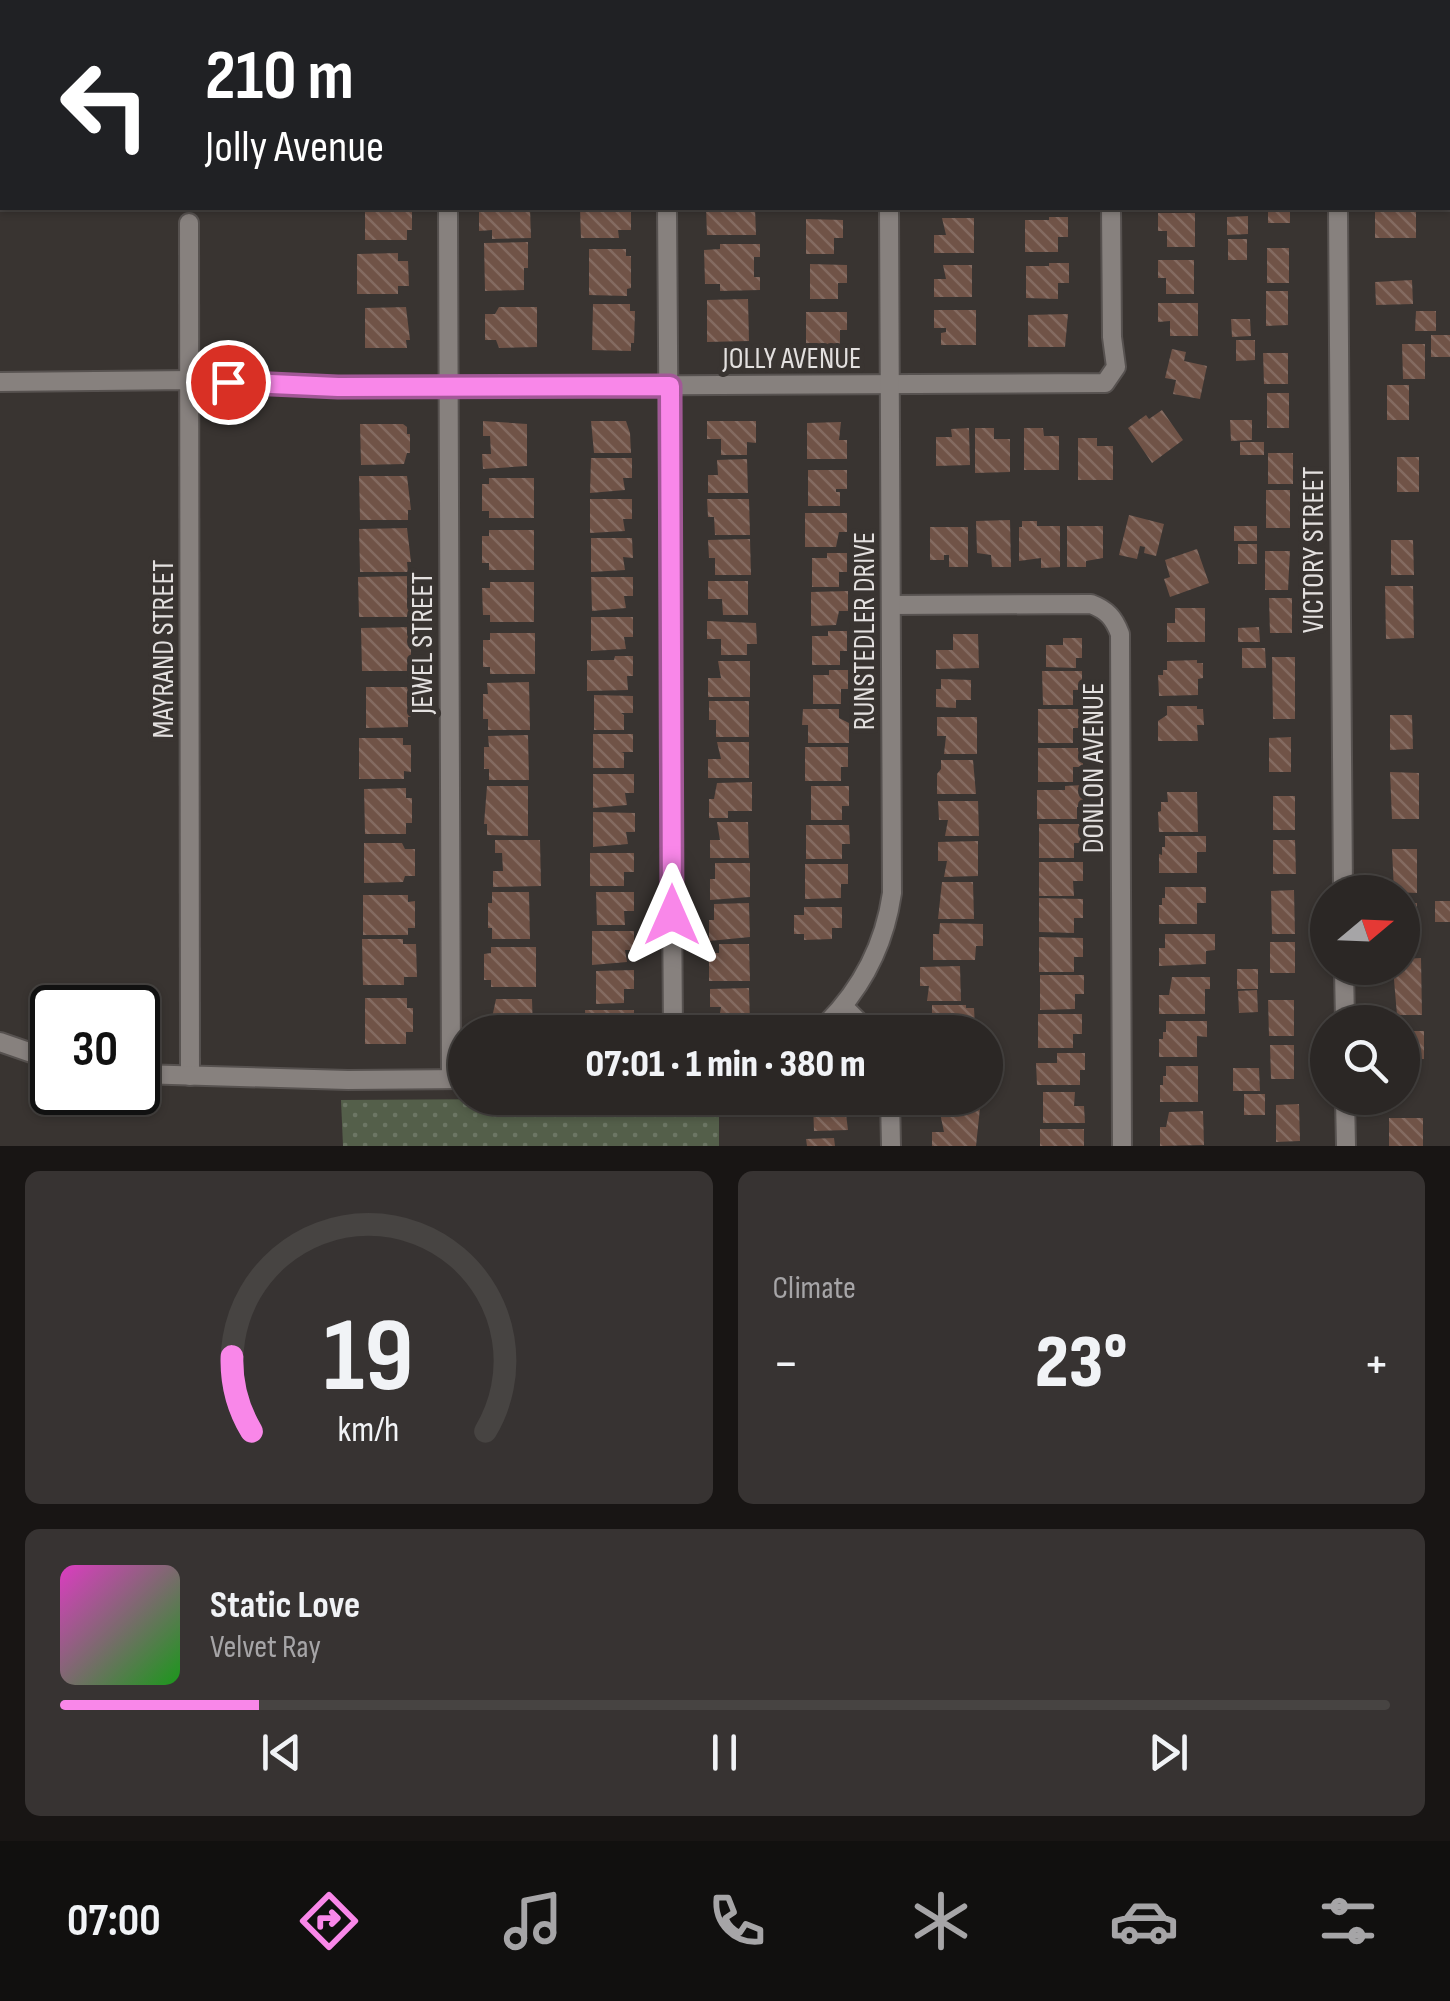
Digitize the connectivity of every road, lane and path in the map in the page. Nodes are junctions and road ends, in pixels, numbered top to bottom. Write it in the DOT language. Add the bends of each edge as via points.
graph roads {
  1 [pos="448,210"];
  2 [pos="667,210"];
  3 [pos="890,210"];
  4 [pos="1111,210"];
  5 [pos="1338,210"];
  6 [pos="190,223"];
  7 [pos="191,380"];
  8 [pos="0,382"];
  9 [pos="891,385"];
  10 [pos="448,386"];
  11 [pos="670,386"];
  12 [pos="891,605"];
  13 [pos="1344,875"];
  14 [pos="844,1007"];
  15 [pos="457,1015"];
  16 [pos="673,1015"];
  17 [pos="836,1015"];
  18 [pos="852,1015"];
  19 [pos="0,1042"];
  20 [pos="30,1052"];
  21 [pos="160,1075"];
  22 [pos="190,1076"];
  23 [pos="448,1078"];
  24 [pos="890,1115"];
  25 [pos="1345,1115"];
  26 [pos="891,1146"];
  27 [pos="1122,1146"];
  28 [pos="1346,1146"];
  1 -- 10 [label="street, JEWEL STREET"];
  2 -- 11 [label="street"];
  3 -- 9 [label="street, RUNSTEDLER DRIVE"];
  4 -- 9 [label="street, JOLLY AVENUE" via="1116,367 1104,383"];
  5 -- 13 [label="street, VICTORY STREET"];
  6 -- 7 [label="street, MAYRAND STREET"];
  7 -- 8 [label="street, JOLLY AVENUE"];
  7 -- 10 [label="street, JOLLY AVENUE"];
  7 -- 22 [label="street, MAYRAND STREET"];
  9 -- 11 [label="street, JOLLY AVENUE"];
  9 -- 12 [label="street, RUNSTEDLER DRIVE"];
  10 -- 11 [label="street, JOLLY AVENUE"];
  10 -- 15 [label="street, JEWEL STREET"];
  11 -- 16 [label="street"];
  12 -- 14 [label="street, RUNSTEDLER DRIVE" via="892,893 881,943"];
  12 -- 27 [label="street, DONLON AVENUE" via="1091,604 1116,622"];
  14 -- 17 [label="street, RUNSTEDLER DRIVE"];
  14 -- 18 [label="street"];
  19 -- 20 [label="street"];
  21 -- 22 [label="street"];
  22 -- 23 [label="street"];
  24 -- 26 [label="street"];
  25 -- 28 [label="street"];
}
